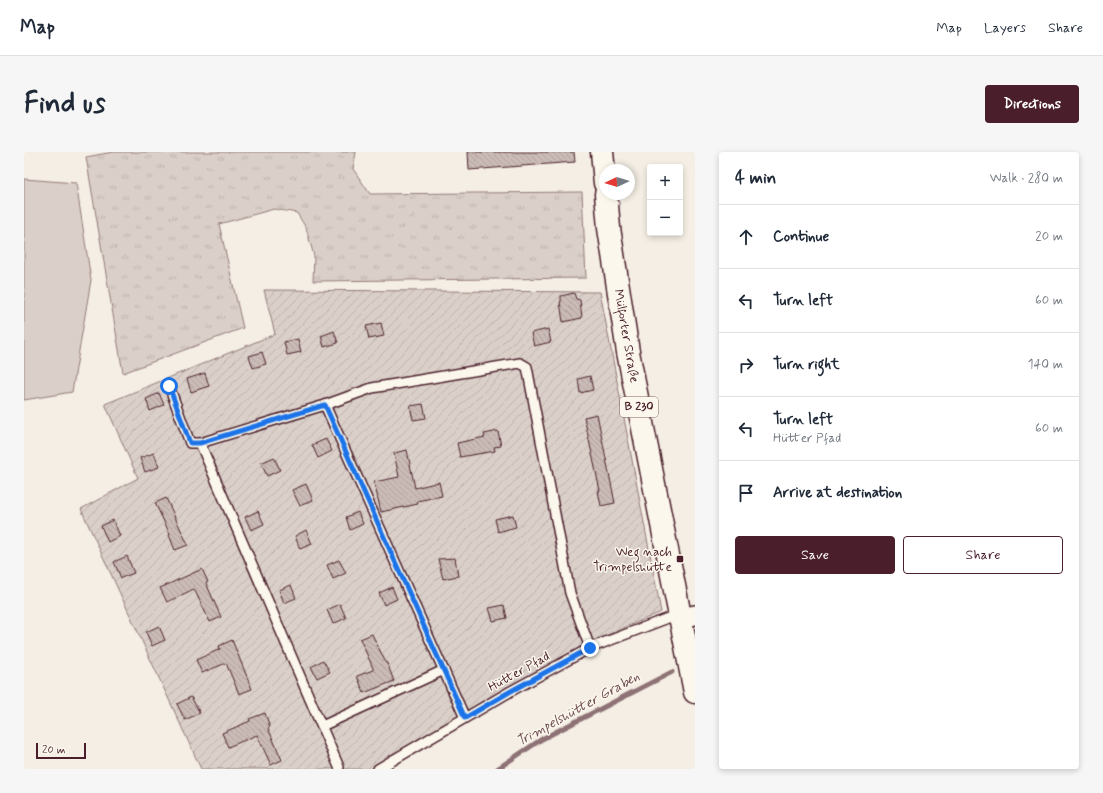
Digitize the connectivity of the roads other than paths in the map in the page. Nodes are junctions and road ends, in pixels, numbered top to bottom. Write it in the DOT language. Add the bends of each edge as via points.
graph roads {
  1 [pos="602,152"];
  2 [pos="603,164"];
  3 [pos="607,200"];
  4 [pos="169,386"];
  5 [pos="325,405"];
  6 [pos="200,443"];
  7 [pos="688,616"];
  8 [pos="590,648"];
  9 [pos="444,670"];
  10 [pos="695,692"];
  11 [pos="465,718"];
  12 [pos="322,726"];
  13 [pos="338,768"];
  14 [pos="378,769"];
  1 -- 2 [label="main road"];
  3 -- 7 [label="main road, Mülforter Straße / B 230" via="628,352"];
  4 -- 6 [label="lane" via="190,443"];
  5 -- 6 [label="lane"];
  5 -- 8 [label="lane" via="372,388 520,363 527,367 570,593"];
  5 -- 9 [label="lane"];
  6 -- 12 [label="lane"];
  7 -- 8 [label="lane, Hütter Pfad" via="668,618"];
  7 -- 10 [label="main road, B 230"];
  8 -- 11 [label="lane, Hütter Pfad"];
  9 -- 11 [label="lane"];
  9 -- 12 [label="lane"];
  11 -- 14 [label="lane, Hütter Pfad"];
  12 -- 13 [label="lane"];
}
